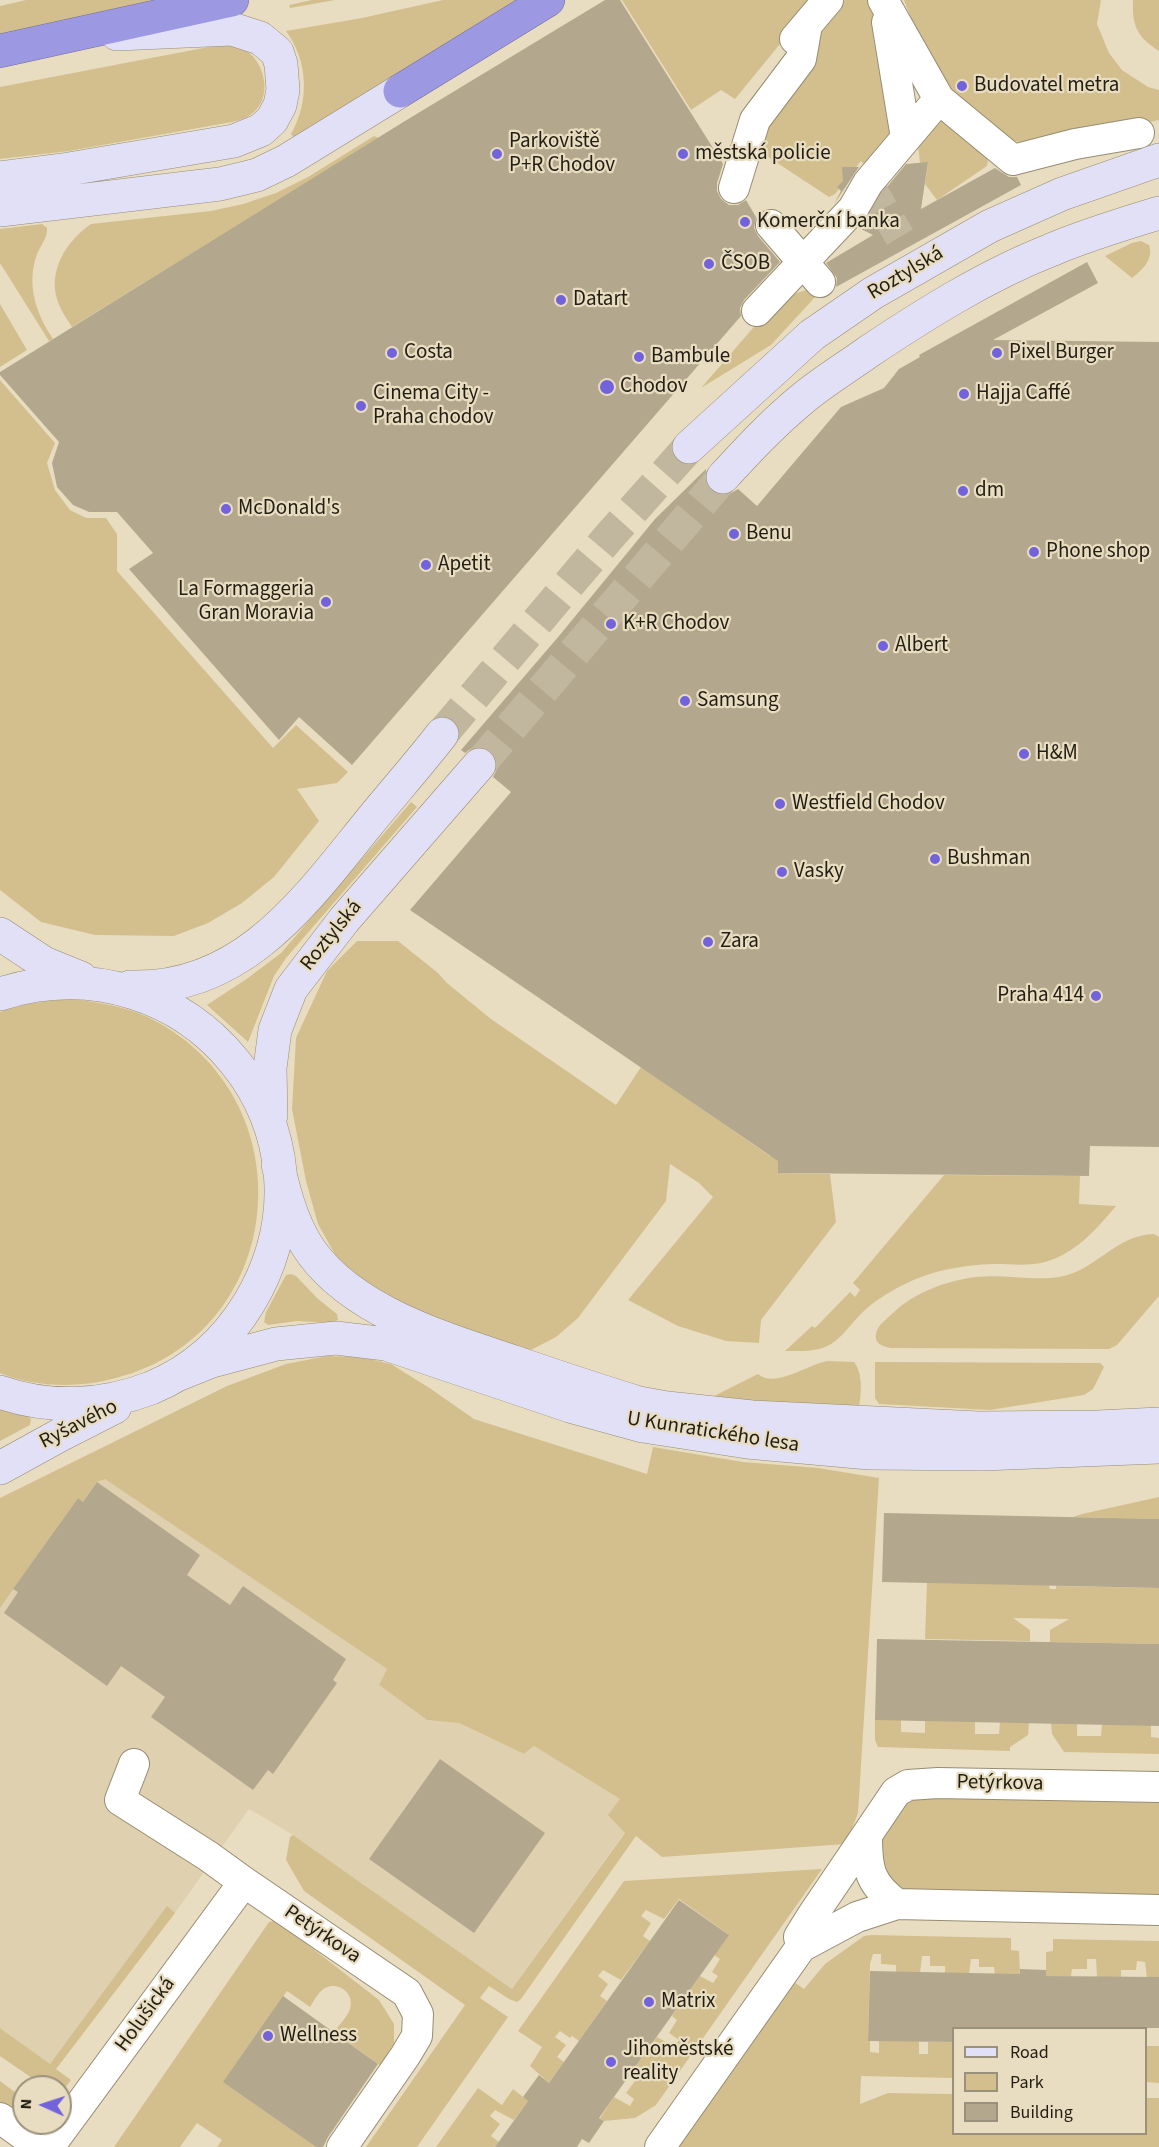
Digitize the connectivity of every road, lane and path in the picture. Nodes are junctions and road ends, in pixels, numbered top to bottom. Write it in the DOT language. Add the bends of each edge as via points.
graph roads {
  1 [pos="232,0"];
  2 [pos="548,0"];
  3 [pos="828,0"];
  4 [pos="884,1"];
  5 [pos="807,25"];
  6 [pos="64,37"];
  7 [pos="0,51"];
  8 [pos="777,61"];
  9 [pos="400,91"];
  10 [pos="939,99"];
  11 [pos="1139,133"];
  12 [pos="906,138"];
  13 [pos="1159,160"];
  14 [pos="0,178"];
  15 [pos="734,188"];
  16 [pos="0,210"];
  17 [pos="1159,213"];
  18 [pos="771,225"];
  19 [pos="812,272"];
  20 [pos="757,311"];
  21 [pos="689,447"];
  22 [pos="723,477"];
  23 [pos="442,734"];
  24 [pos="479,765"];
  25 [pos="0,934"];
  26 [pos="111,986"];
  27 [pos="0,994"];
  28 [pos="277,1154"];
  29 [pos="168,1379"];
  30 [pos="0,1392"];
  31 [pos="1159,1424"];
  32 [pos="1159,1448"];
  33 [pos="0,1468"];
  34 [pos="134,1764"];
  35 [pos="1159,1787"];
  36 [pos="867,1837"];
  37 [pos="244,1882"];
  38 [pos="897,1904"];
  39 [pos="1159,1910"];
  40 [pos="801,1947"];
  41 [pos="0,2118"];
  42 [pos="40,2147"];
  43 [pos="49,2147"];
  44 [pos="342,2147"];
  45 [pos="660,2147"];
  1 -- 6 [label="highway"];
  2 -- 9 [label="highway"];
  3 -- 5 [label="street"];
  4 -- 10 [label="street"];
  4 -- 12 [label="street"];
  5 -- 8 [label="street"];
  5 -- 15 [label="street" via="801,59 755,120"];
  6 -- 7 [label="highway"];
  6 -- 14 [label="main road" via="232,29 251,34 269,44 281,64 280,105 261,130 234,141"];
  9 -- 16 [label="main road" via="286,161 248,177"];
  10 -- 11 [label="street" via="1012,169 1075,144"];
  10 -- 12 [label="street"];
  12 -- 19 [label="street" via="868,183"];
  13 -- 21 [label="main road, Roztylská" via="1062,194 990,226 873,293 805,341"];
  17 -- 22 [label="main road" via="1049,250 940,306 801,399"];
  18 -- 19 [label="street"];
  19 -- 20 [label="street"];
  23 -- 26 [label="main road, Roztylská" via="328,873 249,952 182,983"];
  24 -- 28 [label="main road, Roztylská" via="344,920 291,989 275,1030 270,1068 271,1119"];
  25 -- 26 [label="main road" via="44,963 87,981"];
  26 -- 27 [label="main road" via="52,983"];
  26 -- 28 [label="main road" via="174,1009 215,1040 250,1083 263,1108"];
  28 -- 29 [label="main road" via="279,1218 258,1288 226,1335"];
  28 -- 31 [label="main road, U Kunratického lesa" via="291,1210 312,1253 335,1278 368,1301 447,1340 639,1403 752,1417 967,1428"];
  29 -- 30 [label="main road" via="120,1398 88,1403 48,1403"];
  29 -- 32 [label="main road, U Kunratického lesa" via="212,1361 276,1344 336,1338 386,1344 570,1406 643,1426 747,1442 869,1454"];
  29 -- 33 [label="main road, Ryšavého"];
  34 -- 37 [label="street, Petýrkova" via="120,1800"];
  35 -- 36 [label="street, Petýrkova" via="919,1783 896,1792"];
  36 -- 38 [label="street" via="867,1862 872,1878 882,1893"];
  36 -- 40 [label="street, Petýrkova" via="799,1937"];
  37 -- 43 [label="street, Holušická"];
  37 -- 44 [label="street, Petýrkova" via="407,1994 418,2014 417,2037"];
  38 -- 39 [label="street, Petýrkova"];
  38 -- 40 [label="street, Petýrkova" via="857,1917"];
  40 -- 45 [label="street, Petýrkova"];
  41 -- 42 [label="street"];
}
